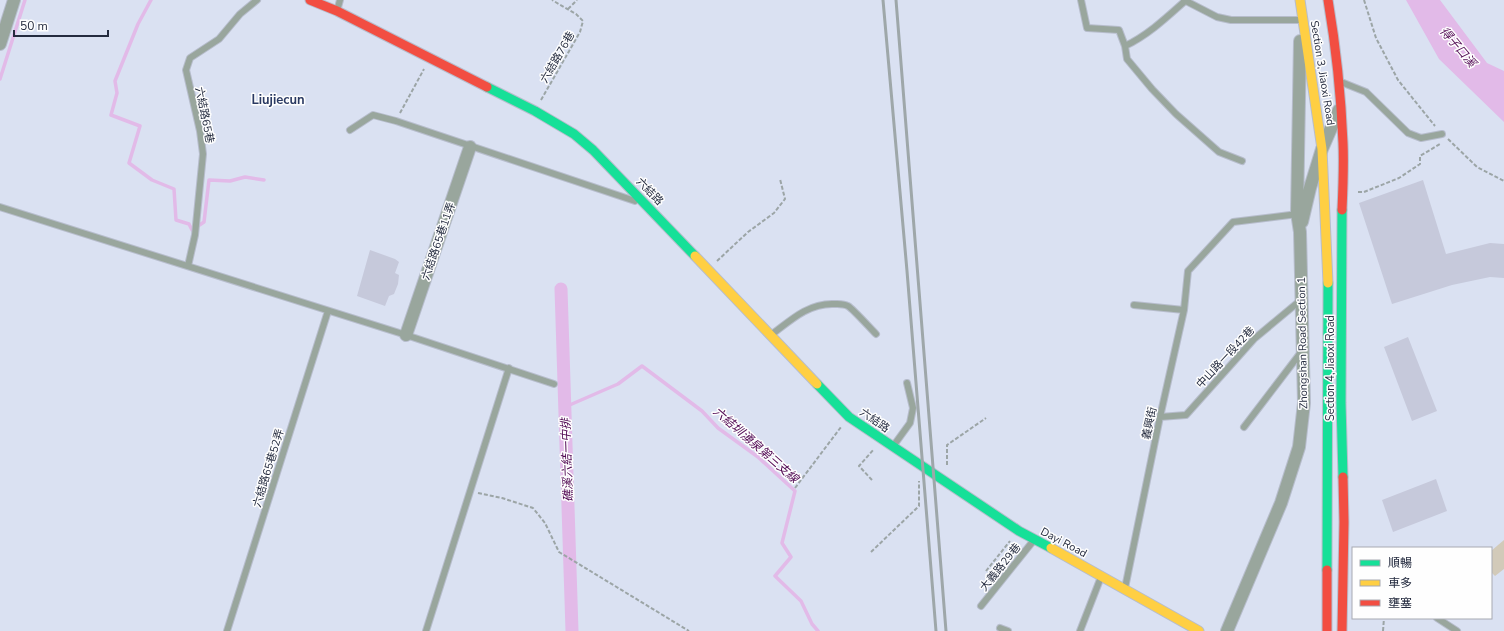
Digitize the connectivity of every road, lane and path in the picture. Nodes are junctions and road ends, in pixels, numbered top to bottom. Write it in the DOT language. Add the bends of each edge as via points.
graph roads {
  1 [pos="14,0"];
  2 [pos="258,0"];
  3 [pos="310,0"];
  4 [pos="340,0"];
  5 [pos="552,0"];
  6 [pos="577,0"];
  7 [pos="1081,0"];
  8 [pos="1185,0"];
  9 [pos="1300,0"];
  10 [pos="1328,0"];
  11 [pos="1364,0"];
  12 [pos="568,10"];
  13 [pos="337,11"];
  14 [pos="1303,20"];
  15 [pos="0,44"];
  16 [pos="1125,46"];
  17 [pos="430,58"];
  18 [pos="1338,80"];
  19 [pos="1341,106"];
  20 [pos="535,111"];
  21 [pos="396,121"];
  22 [pos="350,130"];
  23 [pos="1442,134"];
  24 [pos="1442,143"];
  25 [pos="470,146"];
  26 [pos="1322,149"];
  27 [pos="1242,161"];
  28 [pos="780,179"];
  29 [pos="1504,181"];
  30 [pos="1343,193"];
  31 [pos="646,205"];
  32 [pos="0,207"];
  33 [pos="1301,214"];
  34 [pos="188,266"];
  35 [pos="708,269"];
  36 [pos="1302,299"];
  37 [pos="1134,304"];
  38 [pos="1184,310"];
  39 [pos="328,311"];
  40 [pos="876,334"];
  41 [pos="406,335"];
  42 [pos="771,335"];
  43 [pos="1303,350"];
  44 [pos="509,368"];
  45 [pos="908,383"];
  46 [pos="554,384"];
  47 [pos="1160,416"];
  48 [pos="849,417"];
  49 [pos="986,418"];
  50 [pos="1244,427"];
  51 [pos="883,440"];
  52 [pos="892,446"];
  53 [pos="921,465"];
  54 [pos="872,480"];
  55 [pos="946,482"];
  56 [pos="795,488"];
  57 [pos="470,492"];
  58 [pos="1019,531"];
  59 [pos="1034,540"];
  60 [pos="871,552"];
  61 [pos="986,571"];
  62 [pos="1102,576"];
  63 [pos="1125,588"];
  64 [pos="1328,588"];
  65 [pos="1345,588"];
  66 [pos="981,606"];
  67 [pos="1384,619"];
  68 [pos="1439,619"];
  69 [pos="1000,628"];
  70 [pos="227,631"];
  71 [pos="426,631"];
  72 [pos="690,631"];
  73 [pos="1008,631"];
  74 [pos="1080,631"];
  75 [pos="1199,631"];
  76 [pos="1227,631"];
  77 [pos="1327,631"];
  78 [pos="1342,631"];
  79 [pos="1383,631"];
  80 [pos="1457,631"];
  1 -- 15 [label="street"];
  2 -- 34 [label="lane, 六結路65巷" via="240,14 219,39 190,58 186,70 203,154 195,235"];
  3 -- 13 [label="main road, 六結路"];
  4 -- 13 [label="lane"];
  5 -- 12 [label="path, 六結路76巷"];
  6 -- 12 [label="path"];
  7 -- 16 [label="lane" via="1087,28 1119,30"];
  8 -- 14 [label="lane" via="1217,17 1230,20"];
  8 -- 16 [label="lane" via="1163,22"];
  9 -- 14 [label="main road, Section 3, Jiaoxi Road"];
  10 -- 18 [label="main road, Section 3, Jiaoxi Road"];
  11 -- 23 [label="path" via="1376,38 1398,80"];
  12 -- 20 [label="path, 六結路76巷" via="583,21 580,32"];
  13 -- 17 [label="main road, 六結路"];
  14 -- 26 [label="main road, Section 3, Jiaoxi Road"];
  14 -- 33 [label="street, Zhongshan Road Section 1" via="1299,47"];
  16 -- 27 [label="lane" via="1128,59 1166,104 1219,152"];
  17 -- 20 [label="main road, 六結路"];
  17 -- 21 [label="path"];
  18 -- 19 [label="main road, Section 3, Jiaoxi Road"];
  18 -- 23 [label="lane" via="1366,92 1408,133 1421,138"];
  19 -- 26 [label="street, Zhongshan Road Section 1"];
  19 -- 30 [label="main road, Section 4, Jiaoxi Road"];
  20 -- 31 [label="main road, 六結路" via="574,134 593,150"];
  21 -- 22 [label="lane" via="373,115"];
  21 -- 25 [label="lane"];
  23 -- 29 [label="path" via="1477,167"];
  24 -- 30 [label="path" via="1420,156 1420,164 1399,178 1364,192"];
  25 -- 31 [label="lane"];
  25 -- 41 [label="street, 六結路65巷11弄"];
  26 -- 33 [label="street, Zhongshan Road Section 1"];
  26 -- 64 [label="main road, Section 4, Jiaoxi Road" via="1329,300"];
  28 -- 35 [label="path" via="785,198 774,213 748,232"];
  30 -- 65 [label="main road, Section 4, Jiaoxi Road" via="1341,403"];
  31 -- 35 [label="main road, 六結路"];
  32 -- 34 [label="lane"];
  33 -- 36 [label="street, Zhongshan Road Section 1"];
  33 -- 38 [label="lane, 義興街" via="1233,222 1188,270"];
  34 -- 39 [label="lane"];
  35 -- 42 [label="main road, 六結路"];
  36 -- 43 [label="street, Zhongshan Road Section 1"];
  36 -- 47 [label="lane, 中山路一段42巷" via="1254,339 1186,415"];
  37 -- 38 [label="lane"];
  38 -- 47 [label="lane, 義興街"];
  39 -- 41 [label="lane"];
  39 -- 70 [label="lane, 六結路65巷52弄"];
  40 -- 42 [label="lane" via="848,306 824,304 807,309"];
  41 -- 44 [label="lane"];
  42 -- 48 [label="main road, 六結路"];
  43 -- 50 [label="lane"];
  43 -- 76 [label="street, Zhongshan Road Section 1" via="1304,403 1299,447 1281,503"];
  44 -- 46 [label="lane"];
  44 -- 57 [label="lane"];
  45 -- 52 [label="lane" via="913,408 910,423"];
  47 -- 63 [label="lane, 義興街"];
  48 -- 51 [label="main road, 六結路"];
  48 -- 56 [label="path"];
  49 -- 55 [label="path" via="947,445"];
  51 -- 52 [label="main road, 六結路"];
  51 -- 54 [label="path" via="859,466"];
  52 -- 53 [label="main road, 六結路"];
  53 -- 55 [label="main road, Dayi Road"];
  53 -- 60 [label="path" via="919,506"];
  55 -- 58 [label="main road, Dayi Road"];
  57 -- 71 [label="lane"];
  57 -- 72 [label="path" via="502,498 533,508 545,523 559,552"];
  58 -- 59 [label="main road, Dayi Road"];
  58 -- 61 [label="path"];
  59 -- 62 [label="main road, Dayi Road"];
  59 -- 66 [label="lane, 大義路29巷"];
  62 -- 63 [label="main road, Dayi Road"];
  62 -- 74 [label="lane"];
  63 -- 75 [label="main road, Dayi Road"];
  64 -- 65 [label="lane"];
  64 -- 77 [label="main road, Section 4, Jiaoxi Road"];
  65 -- 78 [label="main road, Section 4, Jiaoxi Road"];
  67 -- 79 [label="path"];
  68 -- 80 [label="lane"];
  69 -- 73 [label="lane"];
}
